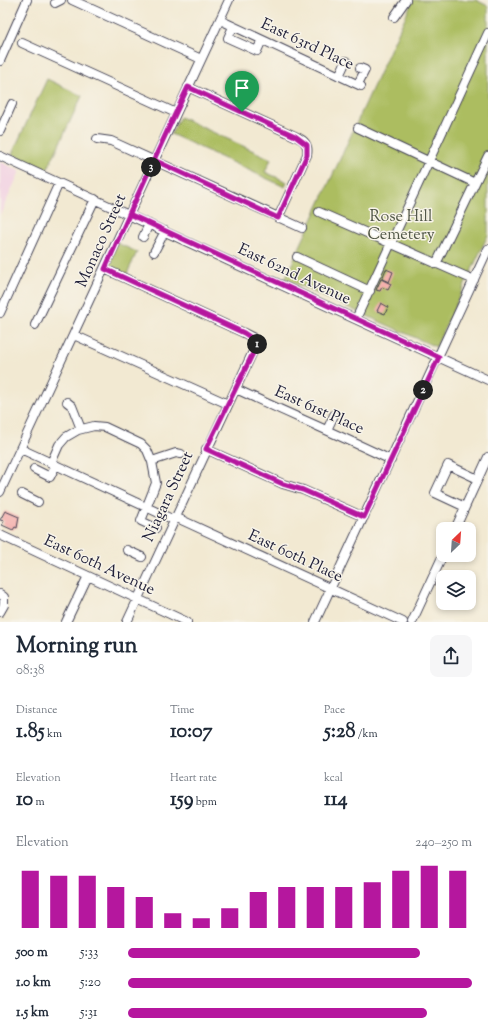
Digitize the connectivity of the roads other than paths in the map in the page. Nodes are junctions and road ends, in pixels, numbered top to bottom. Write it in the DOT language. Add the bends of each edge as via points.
graph roads {
  1 [pos="27,0"];
  2 [pos="72,0"];
  3 [pos="229,0"];
  4 [pos="406,0"];
  5 [pos="394,16"];
  6 [pos="220,20"];
  7 [pos="233,27"];
  8 [pos="488,35"];
  9 [pos="262,40"];
  10 [pos="22,43"];
  11 [pos="201,59"];
  12 [pos="0,61"];
  13 [pos="346,61"];
  14 [pos="360,68"];
  15 [pos="339,76"];
  16 [pos="188,87"];
  17 [pos="12,104"];
  18 [pos="176,113"];
  19 [pos="358,128"];
  20 [pos="0,131"];
  21 [pos="97,139"];
  22 [pos="0,156"];
  23 [pos="488,156"];
  24 [pos="154,160"];
  25 [pos="429,161"];
  26 [pos="475,183"];
  27 [pos="59,184"];
  28 [pos="94,199"];
  29 [pos="320,212"];
  30 [pos="129,214"];
  31 [pos="278,218"];
  32 [pos="150,224"];
  33 [pos="302,228"];
  34 [pos="165,231"];
  35 [pos="143,237"];
  36 [pos="391,245"];
  37 [pos="488,249"];
  38 [pos="154,252"];
  39 [pos="297,257"];
  40 [pos="436,264"];
  41 [pos="105,269"];
  42 [pos="474,280"];
  43 [pos="370,291"];
  44 [pos="0,313"];
  45 [pos="356,319"];
  46 [pos="35,325"];
  47 [pos="74,335"];
  48 [pos="439,357"];
  49 [pos="488,380"];
  50 [pos="236,390"];
  51 [pos="67,402"];
  52 [pos="228,404"];
  53 [pos="334,415"];
  54 [pos="81,429"];
  55 [pos="327,430"];
  56 [pos="21,449"];
  57 [pos="206,449"];
  58 [pos="181,454"];
  59 [pos="488,457"];
  60 [pos="390,460"];
  61 [pos="152,461"];
  62 [pos="53,464"];
  63 [pos="34,469"];
  64 [pos="478,478"];
  65 [pos="0,492"];
  66 [pos="22,494"];
  67 [pos="38,502"];
  68 [pos="465,507"];
  69 [pos="147,508"];
  70 [pos="364,517"];
  71 [pos="174,519"];
  72 [pos="458,522"];
  73 [pos="156,528"];
  74 [pos="0,535"];
  75 [pos="127,550"];
  76 [pos="142,557"];
  77 [pos="440,562"];
  78 [pos="88,576"];
  79 [pos="330,589"];
  80 [pos="0,594"];
  81 [pos="138,599"];
  82 [pos="0,612"];
  83 [pos="66,622"];
  84 [pos="127,622"];
  85 [pos="187,622"];
  86 [pos="315,622"];
  87 [pos="403,622"];
  88 [pos="412,622"];
  1 -- 12 [label="street"];
  2 -- 11 [label="street"];
  3 -- 6 [label="street, Monaco Street"];
  4 -- 5 [label="street"];
  6 -- 7 [label="street, East 63rd Place"];
  6 -- 11 [label="street, Monaco Street"];
  7 -- 9 [label="street, East 63rd Place"];
  7 -- 9 [label="street" via="228,38 257,51"];
  8 -- 25 [label="street"];
  9 -- 15 [label="street, East 63rd Place"];
  10 -- 18 [label="street"];
  11 -- 16 [label="street, Monaco Street"];
  13 -- 15 [label="street"];
  14 -- 15 [label="street, East 63rd Place" via="364,70 359,85"];
  16 -- 18 [label="street, Monaco Street"];
  16 -- 31 [label="street" via="306,143 307,155"];
  17 -- 20 [label="street"];
  18 -- 24 [label="street, Monaco Street"];
  19 -- 25 [label="street"];
  21 -- 24 [label="street" via="111,141"];
  22 -- 27 [label="street, East 62nd Avenue"];
  23 -- 26 [label="street"];
  24 -- 30 [label="street, Monaco Street"];
  24 -- 31 [label="street"];
  25 -- 26 [label="street"];
  25 -- 36 [label="street"];
  26 -- 40 [label="street"];
  27 -- 28 [label="street, East 62nd Avenue"];
  27 -- 44 [label="street"];
  28 -- 30 [label="street, East 62nd Avenue"];
  28 -- 46 [label="street"];
  29 -- 36 [label="street"];
  30 -- 32 [label="street, East 62nd Avenue"];
  30 -- 41 [label="street, Monaco Street"];
  31 -- 33 [label="street"];
  32 -- 34 [label="street, East 62nd Avenue"];
  32 -- 35 [label="street"];
  34 -- 38 [label="street"];
  34 -- 45 [label="street, East 62nd Avenue"];
  36 -- 40 [label="street"];
  36 -- 43 [label="street"];
  37 -- 42 [label="street"];
  39 -- 43 [label="street"];
  40 -- 42 [label="street"];
  41 -- 47 [label="street, Monaco Street"];
  41 -- 50 [label="street, Niagara Street" via="244,333 256,341 256,347"];
  42 -- 48 [label="street"];
  43 -- 45 [label="street"];
  45 -- 48 [label="street, East 62nd Avenue"];
  47 -- 52 [label="street"];
  47 -- 56 [label="street, Monaco Street"];
  48 -- 49 [label="street, East 62nd Avenue"];
  48 -- 60 [label="street"];
  50 -- 52 [label="street, Niagara Street"];
  50 -- 55 [label="street, East 61st Place"];
  51 -- 54 [label="street" via="72,406"];
  52 -- 57 [label="street, Niagara Street"];
  53 -- 55 [label="street"];
  54 -- 61 [label="street" via="106,427 141,444"];
  54 -- 62 [label="street" via="66,437 59,445"];
  55 -- 60 [label="street, East 61st Place"];
  56 -- 62 [label="street, East 60th Place"];
  56 -- 65 [label="street, Monaco Street"];
  57 -- 70 [label="street"];
  57 -- 71 [label="street, Niagara Street"];
  58 -- 61 [label="street"];
  59 -- 64 [label="street"];
  60 -- 70 [label="street"];
  61 -- 69 [label="street" via="156,483"];
  62 -- 63 [label="street" via="50,477"];
  62 -- 69 [label="street, East 60th Place"];
  64 -- 68 [label="street"];
  64 -- 68 [label="street" via="448,465 435,493"];
  66 -- 67 [label="street"];
  68 -- 72 [label="street"];
  69 -- 71 [label="street, East 60th Place"];
  69 -- 73 [label="street" via="141,521"];
  70 -- 79 [label="street"];
  71 -- 79 [label="street, East 60th Place"];
  71 -- 81 [label="street, Niagara Street"];
  74 -- 78 [label="street, East 60th Avenue"];
  75 -- 76 [label="street"];
  77 -- 88 [label="street"];
  78 -- 81 [label="street, East 60th Avenue"];
  78 -- 83 [label="street"];
  79 -- 86 [label="street"];
  79 -- 87 [label="street, East 60th Place"];
  80 -- 82 [label="street" via="4,597 4,605"];
  81 -- 84 [label="street, Niagara Street"];
  81 -- 85 [label="street, East 60th Avenue"];
}
